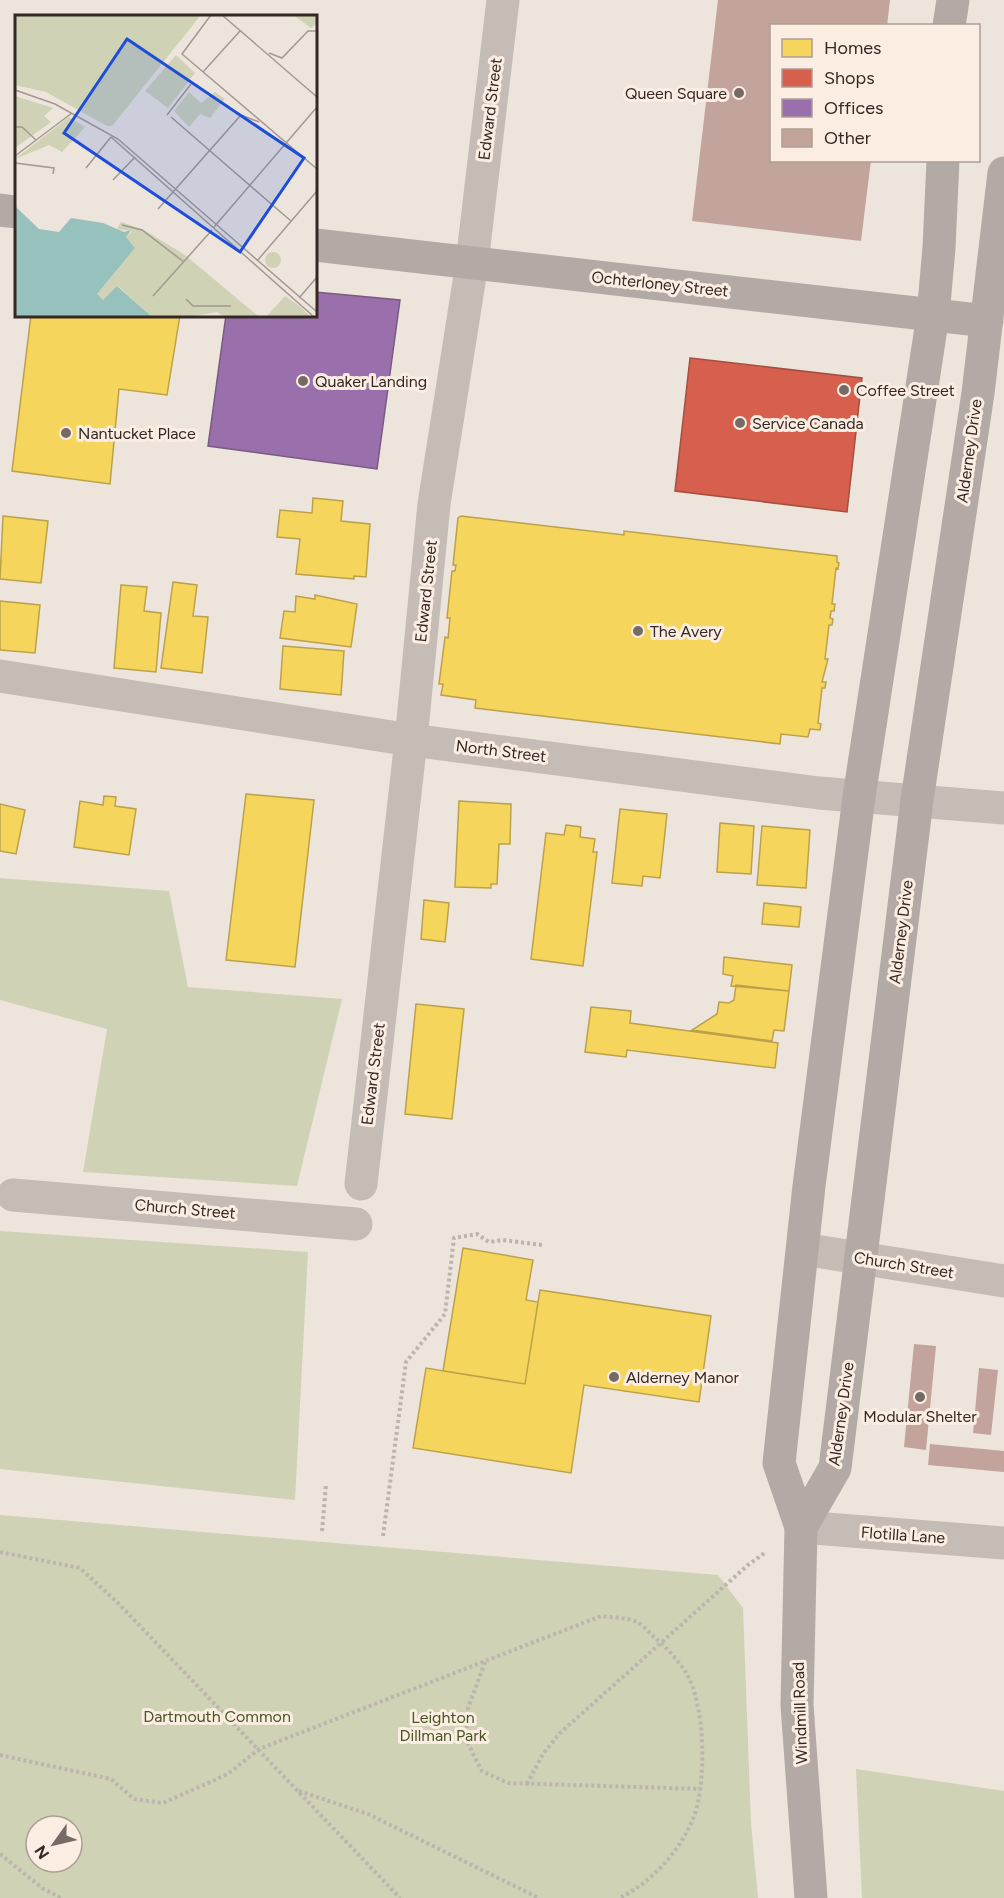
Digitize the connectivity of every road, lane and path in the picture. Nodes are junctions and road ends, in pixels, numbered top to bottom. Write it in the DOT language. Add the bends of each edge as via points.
graph roads {
  1 [pos="503,0"];
  2 [pos="953,0"];
  3 [pos="949,24"];
  4 [pos="943,162"];
  5 [pos="1004,173"];
  6 [pos="0,210"];
  7 [pos="15,212"];
  8 [pos="316,245"];
  9 [pos="472,263"];
  10 [pos="933,315"];
  11 [pos="996,322"];
  12 [pos="0,676"];
  13 [pos="411,740"];
  14 [pos="859,797"];
  15 [pos="917,800"];
  16 [pos="1004,808"];
  17 [pos="361,1184"];
  18 [pos="13,1195"];
  19 [pos="357,1224"];
  20 [pos="542,1245"];
  21 [pos="803,1249"];
  22 [pos="861,1258"];
  23 [pos="1004,1281"];
  24 [pos="326,1485"];
  25 [pos="801,1527"];
  26 [pos="322,1531"];
  27 [pos="383,1536"];
  28 [pos="1004,1543"];
  29 [pos="0,1552"];
  30 [pos="748,1565"];
  31 [pos="662,1643"];
  32 [pos="485,1661"];
  33 [pos="259,1749"];
  34 [pos="0,1755"];
  35 [pos="527,1784"];
  36 [pos="700,1789"];
  37 [pos="298,1790"];
  38 [pos="0,1854"];
  39 [pos="61,1898"];
  40 [pos="400,1898"];
  41 [pos="539,1898"];
  42 [pos="619,1898"];
  43 [pos="811,1898"];
  1 -- 9 [label="street, Edward Street"];
  2 -- 3 [label="main road"];
  4 -- 10 [label="main road"];
  5 -- 11 [label="main road, Alderney Drive"];
  6 -- 7 [label="main road"];
  8 -- 9 [label="main road, Ochterloney Street"];
  9 -- 10 [label="main road, Ochterloney Street"];
  9 -- 13 [label="street, Edward Street" via="434,504"];
  10 -- 11 [label="main road, Ochterloney Street"];
  10 -- 14 [label="main road"];
  11 -- 15 [label="main road, Alderney Drive"];
  12 -- 13 [label="street, North Street"];
  13 -- 14 [label="street, North Street"];
  13 -- 17 [label="street, Edward Street"];
  14 -- 15 [label="street, North Street"];
  14 -- 21 [label="main road"];
  15 -- 16 [label="street, North Street"];
  15 -- 22 [label="main road, Alderney Drive"];
  18 -- 19 [label="street, Church Street"];
  20 -- 27 [label="path" via="489,1242 477,1234 454,1238 445,1314 406,1362"];
  21 -- 22 [label="street, Church Street"];
  21 -- 25 [label="main road" via="778,1463"];
  22 -- 23 [label="street, Church Street"];
  22 -- 25 [label="main road, Alderney Drive" via="835,1468"];
  24 -- 26 [label="path"];
  25 -- 28 [label="street, Flotilla Lane"];
  25 -- 43 [label="main road, Windmill Road" via="797,1705"];
  29 -- 33 [label="path" via="80,1568"];
  30 -- 31 [label="path"];
  31 -- 32 [label="path" via="636,1621 601,1616"];
  31 -- 35 [label="path" via="560,1733"];
  31 -- 36 [label="path" via="686,1672 700,1719"];
  32 -- 33 [label="path"];
  32 -- 35 [label="path" via="468,1708 466,1740 482,1771 508,1783"];
  33 -- 34 [label="path" via="228,1774 163,1803 134,1799 111,1779"];
  33 -- 37 [label="path"];
  35 -- 36 [label="path"];
  36 -- 42 [label="path" via="693,1818 682,1839 655,1872"];
  37 -- 40 [label="path"];
  37 -- 41 [label="path" via="369,1814"];
  38 -- 39 [label="path" via="42,1888"];
}
